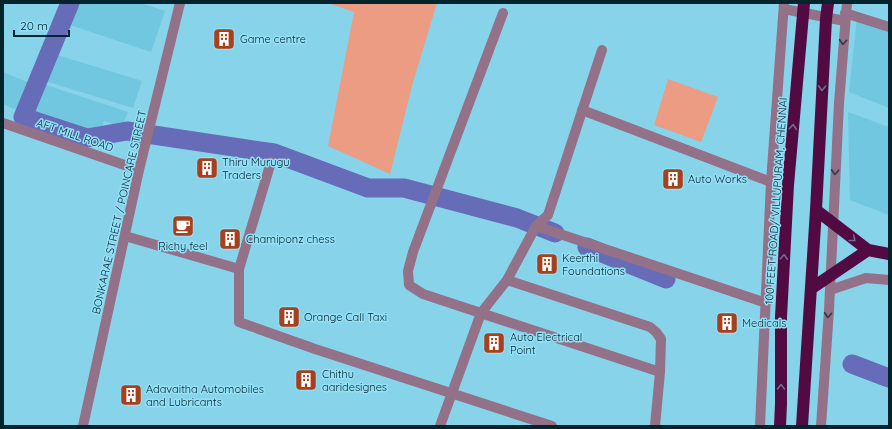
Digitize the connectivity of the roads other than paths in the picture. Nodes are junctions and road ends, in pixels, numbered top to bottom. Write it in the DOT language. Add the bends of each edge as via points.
graph roads {
  1 [pos="180,3"];
  2 [pos="804,3"];
  3 [pos="828,5"];
  4 [pos="784,6"];
  5 [pos="846,12"];
  6 [pos="503,13"];
  7 [pos="889,28"];
  8 [pos="602,50"];
  9 [pos="582,110"];
  10 [pos="3,123"];
  11 [pos="271,162"];
  12 [pos="140,166"];
  13 [pos="771,182"];
  14 [pos="816,210"];
  15 [pos="536,226"];
  16 [pos="125,236"];
  17 [pos="868,250"];
  18 [pos="889,254"];
  19 [pos="238,269"];
  20 [pos="507,280"];
  21 [pos="889,280"];
  22 [pos="812,288"];
  23 [pos="830,290"];
  24 [pos="766,303"];
  25 [pos="481,313"];
  26 [pos="660,372"];
  27 [pos="452,393"];
  28 [pos="83,426"];
  29 [pos="440,426"];
  30 [pos="552,426"];
  31 [pos="655,426"];
  32 [pos="760,426"];
  33 [pos="780,426"];
  34 [pos="802,426"];
  35 [pos="821,426"];
  1 -- 12 [label="street, BONKARAE STREET / POINCARE STREET"];
  33 -- 2 [label="highway, 100 FEET ROAD/ VILLUPURAM, CHENNAI, one-way" via="781,317 787,200"];
  3 -- 14 [label="highway, one-way"];
  4 -- 5 [label="street"];
  4 -- 13 [label="street"];
  5 -- 7 [label="street"];
  5 -- 23 [label="street, one-way"];
  6 -- 25 [label="street" via="408,271 409,285 423,294"];
  8 -- 9 [label="street"];
  9 -- 13 [label="street"];
  9 -- 15 [label="street" via="548,215"];
  10 -- 12 [label="street, AFT MILL ROAD"];
  11 -- 19 [label="street"];
  12 -- 16 [label="street, BONKARAE STREET / POINCARE STREET"];
  13 -- 24 [label="street"];
  14 -- 17 [label="highway, one-way"];
  14 -- 22 [label="highway"];
  15 -- 20 [label="street"];
  15 -- 24 [label="street"];
  16 -- 19 [label="street"];
  16 -- 28 [label="street, BONKARAE STREET / POINCARE STREET"];
  17 -- 18 [label="highway"];
  17 -- 22 [label="highway"];
  19 -- 27 [label="street" via="239,322"];
  20 -- 25 [label="street"];
  20 -- 26 [label="street" via="650,327 661,339"];
  21 -- 23 [label="street" via="866,278"];
  22 -- 34 [label="highway"];
  23 -- 35 [label="street, one-way"];
  24 -- 32 [label="street"];
  25 -- 26 [label="street"];
  25 -- 27 [label="street"];
  26 -- 31 [label="street"];
  27 -- 29 [label="street"];
  27 -- 30 [label="street"];
}
